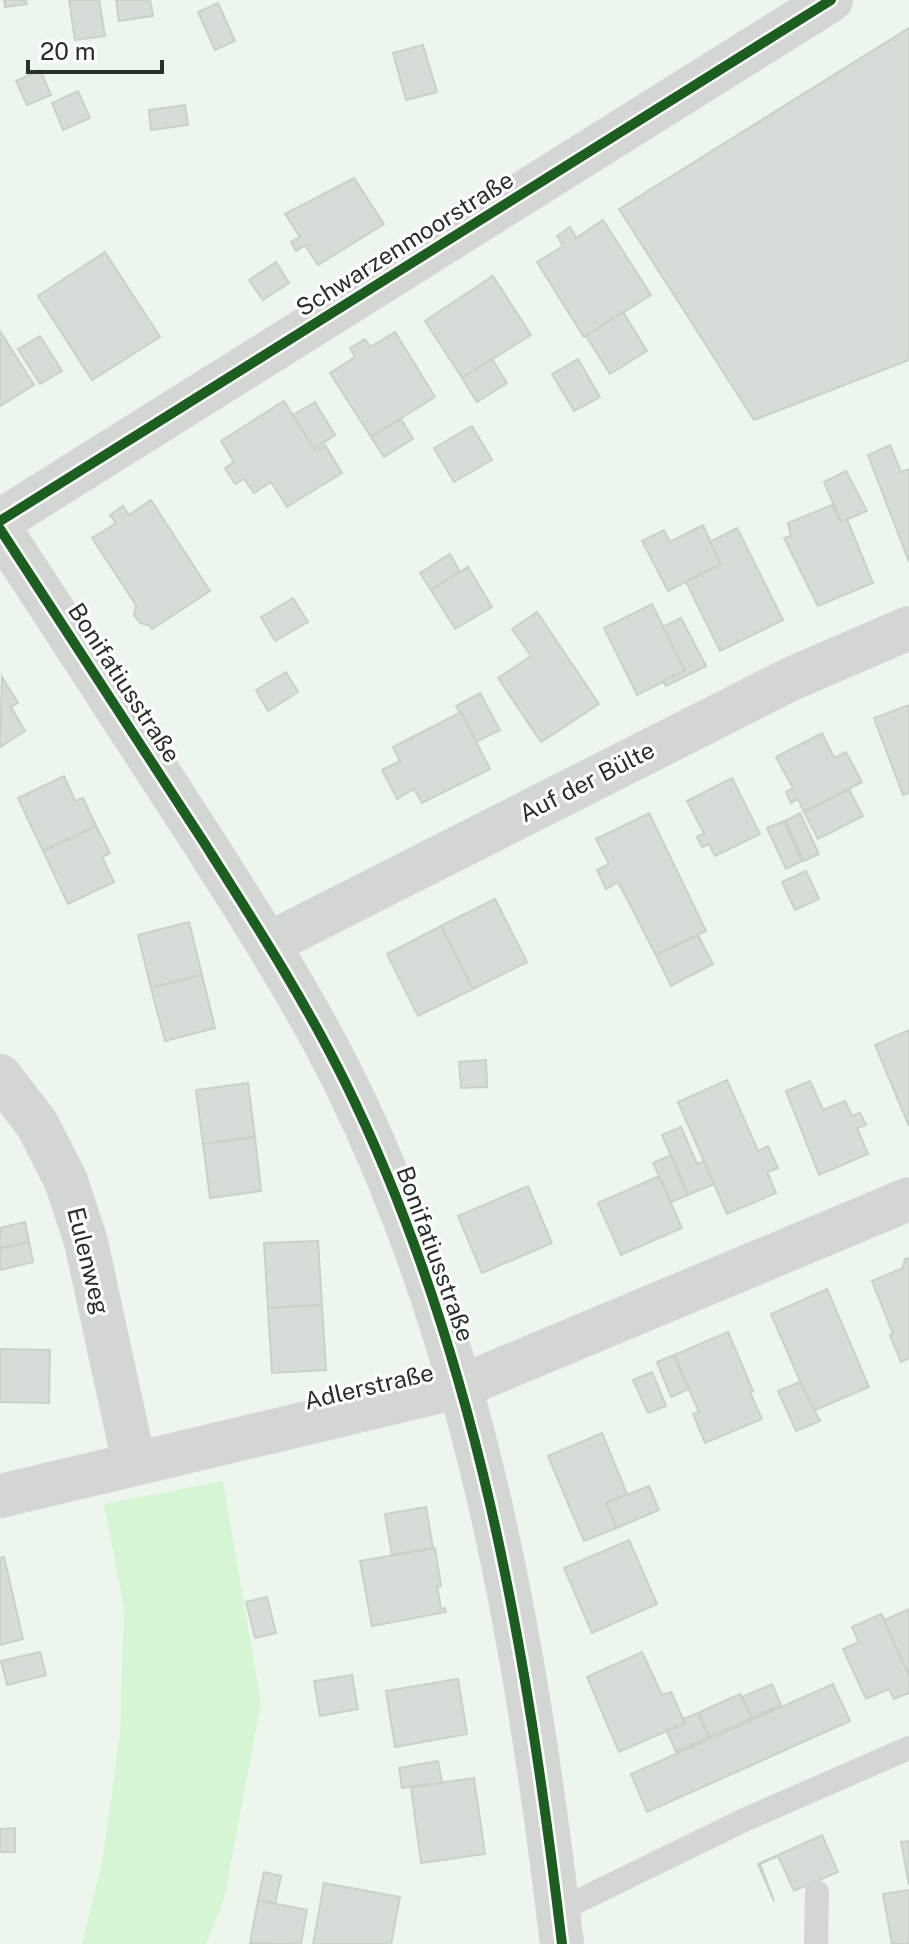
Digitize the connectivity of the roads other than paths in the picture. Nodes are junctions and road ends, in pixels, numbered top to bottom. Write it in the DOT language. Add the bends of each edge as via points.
graph roads {
  1 [pos="831,0"];
  2 [pos="0,521"];
  3 [pos="0,529"];
  4 [pos="909,628"];
  5 [pos="268,944"];
  6 [pos="0,1076"];
  7 [pos="909,1199"];
  8 [pos="462,1386"];
  9 [pos="134,1463"];
  10 [pos="0,1496"];
  11 [pos="909,1748"];
  12 [pos="817,1892"];
  13 [pos="560,1927"];
  14 [pos="816,1944"];
  1 -- 2 [label="street, Schwarzenmoorstraße"];
  3 -- 5 [label="street, Bonifatiusstraße"];
  4 -- 5 [label="street, Auf der Bülte" via="793,678"];
  5 -- 8 [label="street, Bonifatiusstraße" via="345,1081 405,1216"];
  6 -- 9 [label="street, Eulenweg" via="37,1124 66,1181 86,1242"];
  7 -- 8 [label="street, Adlerstraße"];
  8 -- 9 [label="street, Adlerstraße"];
  8 -- 13 [label="street, Bonifatiusstraße" via="534,1730"];
  9 -- 10 [label="street, Adlerstraße"];
  11 -- 13 [label="lane" via="744,1820"];
  12 -- 14 [label="lane"];
}
